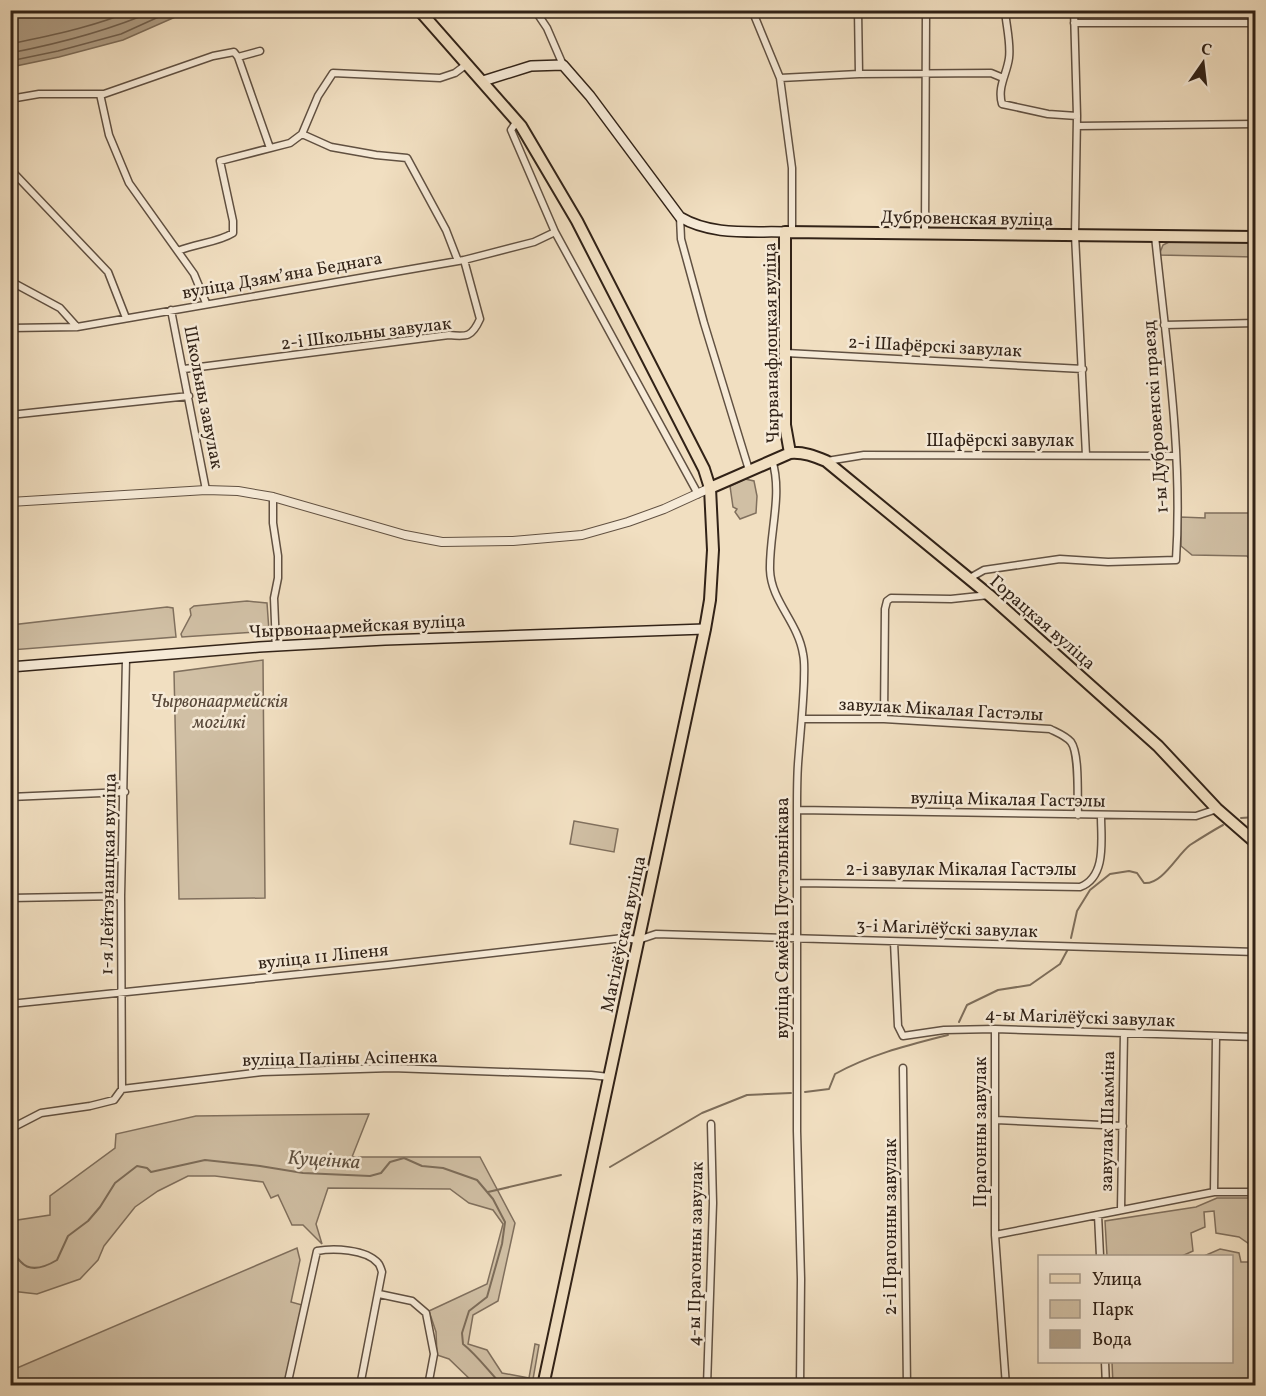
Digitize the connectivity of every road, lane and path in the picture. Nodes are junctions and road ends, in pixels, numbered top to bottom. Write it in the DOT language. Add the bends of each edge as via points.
graph roads {
  1 [pos="419,10"];
  2 [pos="535,10"];
  3 [pos="752,10"];
  4 [pos="858,10"];
  5 [pos="926,10"];
  6 [pos="1005,10"];
  7 [pos="1074,10"];
  8 [pos="1074,23"];
  9 [pos="1256,23"];
  10 [pos="260,51"];
  11 [pos="238,57"];
  12 [pos="467,64"];
  13 [pos="563,66"];
  14 [pos="859,74"];
  15 [pos="927,74"];
  16 [pos="780,78"];
  17 [pos="1003,78"];
  18 [pos="483,81"];
  19 [pos="100,94"];
  20 [pos="10,99"];
  21 [pos="1077,116"];
  22 [pos="518,121"];
  23 [pos="1256,124"];
  24 [pos="1077,126"];
  25 [pos="302,134"];
  26 [pos="270,148"];
  27 [pos="10,169"];
  28 [pos="680,217"];
  29 [pos="555,232"];
  30 [pos="788,232"];
  31 [pos="925,234"];
  32 [pos="1075,235"];
  33 [pos="1155,236"];
  34 [pos="1256,237"];
  35 [pos="178,251"];
  36 [pos="461,260"];
  37 [pos="10,281"];
  38 [pos="206,303"];
  39 [pos="171,310"];
  40 [pos="126,318"];
  41 [pos="1256,323"];
  42 [pos="1164,325"];
  43 [pos="77,327"];
  44 [pos="10,328"];
  45 [pos="786,353"];
  46 [pos="184,369"];
  47 [pos="1083,369"];
  48 [pos="189,396"];
  49 [pos="10,415"];
  50 [pos="790,453"];
  51 [pos="1086,455"];
  52 [pos="1175,456"];
  53 [pos="772,460"];
  54 [pos="826,461"];
  55 [pos="749,470"];
  56 [pos="710,488"];
  57 [pos="206,490"];
  58 [pos="698,494"];
  59 [pos="273,497"];
  60 [pos="10,502"];
  61 [pos="968,579"];
  62 [pos="989,595"];
  63 [pos="705,629"];
  64 [pos="276,646"];
  65 [pos="126,658"];
  66 [pos="10,667"];
  67 [pos="803,719"];
  68 [pos="884,719"];
  69 [pos="125,792"];
  70 [pos="10,797"];
  71 [pos="1217,809"];
  72 [pos="797,810"];
  73 [pos="1078,815"];
  74 [pos="1101,816"];
  75 [pos="1256,843"];
  76 [pos="798,884"];
  77 [pos="121,896"];
  78 [pos="10,898"];
  79 [pos="796,938"];
  80 [pos="638,940"];
  81 [pos="894,942"];
  82 [pos="1256,952"];
  83 [pos="122,992"];
  84 [pos="10,1004"];
  85 [pos="995,1029"];
  86 [pos="1124,1033"];
  87 [pos="1216,1036"];
  88 [pos="1256,1037"];
  89 [pos="903,1068"];
  90 [pos="609,1077"];
  91 [pos="122,1089"];
  92 [pos="996,1120"];
  93 [pos="711,1124"];
  94 [pos="1123,1126"];
  95 [pos="10,1129"];
  96 [pos="1214,1192"];
  97 [pos="1256,1192"];
  98 [pos="1121,1209"];
  99 [pos="1098,1215"];
  100 [pos="995,1235"];
  101 [pos="1100,1255"];
  102 [pos="379,1294"];
  103 [pos="1105,1363"];
  104 [pos="543,1385"];
  105 [pos="287,1386"];
  106 [pos="360,1386"];
  107 [pos="428,1386"];
  108 [pos="707,1386"];
  109 [pos="800,1386"];
  110 [pos="907,1386"];
  111 [pos="1006,1386"];
  112 [pos="1106,1386"];
  1 -- 12 [label="main road, Магілёўская вуліца"];
  2 -- 13 [label="street"];
  3 -- 16 [label="street, Чырванафлоцкая вуліца"];
  4 -- 14 [label="street"];
  5 -- 15 [label="street"];
  6 -- 17 [label="street" via="1009,58"];
  7 -- 8 [label="street"];
  8 -- 9 [label="street"];
  8 -- 21 [label="street"];
  10 -- 11 [label="street"];
  11 -- 19 [label="street" via="234,52 213,56"];
  11 -- 26 [label="street"];
  12 -- 18 [label="main road, Магілёўская вуліца"];
  12 -- 25 [label="street" via="440,78 333,73"];
  13 -- 18 [label="main road" via="531,66"];
  13 -- 28 [label="main road"];
  14 -- 15 [label="street"];
  14 -- 16 [label="street"];
  15 -- 17 [label="street" via="991,73"];
  15 -- 31 [label="street"];
  16 -- 30 [label="street, Чырванафлоцкая вуліца" via="792,168"];
  17 -- 21 [label="street" via="1002,104"];
  18 -- 22 [label="main road, Магілёўская вуліца"];
  19 -- 20 [label="street" via="39,94"];
  19 -- 35 [label="street" via="109,135 129,183"];
  21 -- 24 [label="street"];
  22 -- 29 [label="street" via="511,130"];
  22 -- 56 [label="main road, Магілёўская вуліца" via="577,221 695,450"];
  23 -- 24 [label="street"];
  24 -- 32 [label="street"];
  25 -- 26 [label="street" via="290,143"];
  25 -- 36 [label="street" via="331,147 407,158"];
  26 -- 35 [label="street" via="220,161 233,233"];
  27 -- 40 [label="street" via="108,272"];
  28 -- 30 [label="main road, Дубровенская вуліца" via="709,229"];
  28 -- 55 [label="street" via="681,239"];
  29 -- 36 [label="street, вуліца Дзямʼяна Беднага" via="534,242"];
  29 -- 58 [label="street"];
  30 -- 31 [label="main road, Дубровенская вуліца"];
  30 -- 45 [label="main road, Чырванафлоцкая вуліца"];
  31 -- 32 [label="main road, Дубровенская вуліца"];
  32 -- 33 [label="main road, Дубровенская вуліца"];
  32 -- 47 [label="street"];
  33 -- 34 [label="main road, Дубровенская вуліца"];
  33 -- 42 [label="street, 1-ы Дубровенскі праезд"];
  35 -- 38 [label="street" via="194,274"];
  36 -- 38 [label="street, вуліца Дзямʼяна Беднага"];
  36 -- 46 [label="street, 2-і Школьны завулак" via="480,320 475,331 465,337 438,337"];
  37 -- 43 [label="street" via="60,308"];
  38 -- 39 [label="street, вуліца Дзямʼяна Беднага"];
  39 -- 40 [label="street, вуліца Дзямʼяна Беднага"];
  39 -- 46 [label="street, Школьны завулак"];
  40 -- 43 [label="street, вуліца Дзямʼяна Беднага"];
  41 -- 42 [label="street"];
  42 -- 52 [label="street, 1-ы Дубровенскі праезд"];
  43 -- 44 [label="street, вуліца Дзямʼяна Беднага"];
  45 -- 47 [label="street, 2-і Шафёрскі завулак"];
  45 -- 50 [label="main road, Чырванафлоцкая вуліца" via="785,425"];
  46 -- 48 [label="street, Школьны завулак"];
  47 -- 51 [label="street"];
  48 -- 49 [label="street"];
  48 -- 57 [label="street, Школьны завулак"];
  50 -- 53 [label="main road"];
  50 -- 54 [label="main road, Горацкая вуліца" via="809,454"];
  51 -- 52 [label="street, Шафёрскі завулак"];
  51 -- 54 [label="street, Шафёрскі завулак" via="864,455"];
  52 -- 61 [label="street, 1-ы Дубровенскі праезд" via="1176,560 1060,560 984,570"];
  53 -- 55 [label="main road"];
  53 -- 67 [label="street, вуліца Сямёна Пустэльнікава" via="777,489 771,536 772,589 801,642"];
  54 -- 61 [label="main road, Горацкая вуліца"];
  55 -- 56 [label="main road"];
  56 -- 58 [label="street"];
  56 -- 63 [label="main road, Магілёўская вуліца" via="713,550"];
  57 -- 59 [label="street" via="238,490"];
  57 -- 60 [label="street"];
  58 -- 59 [label="street" via="628,522 582,535 442,542"];
  59 -- 64 [label="street" via="278,556 274,598"];
  61 -- 62 [label="main road, Горацкая вуліца"];
  62 -- 68 [label="street" via="888,601"];
  62 -- 71 [label="main road, Горацкая вуліца" via="1158,746"];
  63 -- 64 [label="main road, Чырвонаармейская вуліца"];
  63 -- 80 [label="main road, Магілёўская вуліца"];
  64 -- 65 [label="main road, Чырвонаармейская вуліца"];
  65 -- 66 [label="main road, Чырвонаармейская вуліца"];
  65 -- 69 [label="street, 1-я Лейтэнанцкая вуліца"];
  67 -- 68 [label="street, завулак Мікалая Гастэлы"];
  67 -- 72 [label="street, вуліца Сямёна Пустэльнікава"];
  68 -- 73 [label="street, завулак Мікалая Гастэлы" via="1050,729 1073,744"];
  69 -- 70 [label="street"];
  69 -- 77 [label="street, 1-я Лейтэнанцкая вуліца"];
  71 -- 74 [label="street, вуліца Мікалая Гастэлы" via="1196,816"];
  71 -- 75 [label="main road, Горацкая вуліца"];
  72 -- 73 [label="street, вуліца Мікалая Гастэлы"];
  72 -- 76 [label="street, вуліца Сямёна Пустэльнікава"];
  73 -- 74 [label="street, вуліца Мікалая Гастэлы"];
  74 -- 76 [label="street, 2-і завулак Мікалая Гастэлы" via="1098,868 1089,884 1080,887"];
  76 -- 79 [label="street, вуліца Сямёна Пустэльнікава"];
  77 -- 78 [label="street"];
  77 -- 83 [label="street, 1-я Лейтэнанцкая вуліца"];
  79 -- 80 [label="street, 3-і Магілёўскі завулак" via="656,934"];
  79 -- 81 [label="street, 3-і Магілёўскі завулак"];
  79 -- 109 [label="street, вуліца Сямёна Пустэльнікава"];
  80 -- 83 [label="street, вуліца 11 Ліпеня" via="623,938"];
  80 -- 90 [label="main road, Магілёўская вуліца"];
  81 -- 82 [label="street, 3-і Магілёўскі завулак"];
  81 -- 85 [label="street, 4-ы Магілёўскі завулак" via="898,1026 903,1036"];
  83 -- 84 [label="street, вуліца 11 Ліпеня"];
  83 -- 91 [label="street, 1-я Лейтэнанцкая вуліца"];
  85 -- 86 [label="street, 4-ы Магілёўскі завулак"];
  85 -- 92 [label="street, Прагонны завулак"];
  86 -- 87 [label="street, 4-ы Магілёўскі завулак"];
  86 -- 94 [label="street, завулак Шакміна"];
  87 -- 88 [label="street, 4-ы Магілёўскі завулак"];
  87 -- 96 [label="street"];
  89 -- 110 [label="street, 2-і Прагонны завулак"];
  90 -- 91 [label="street, вуліца Паліны Асіпенка" via="392,1068 262,1072"];
  90 -- 104 [label="main road, Магілёўская вуліца"];
  91 -- 95 [label="street, вуліца Паліны Асіпенка" via="114,1100 41,1113"];
  92 -- 94 [label="street"];
  92 -- 100 [label="street, Прагонны завулак"];
  93 -- 108 [label="street, 4-ы Прагонны завулак" via="713,1203"];
  94 -- 98 [label="street, завулак Шакміна"];
  96 -- 97 [label="street"];
  96 -- 98 [label="street"];
  98 -- 99 [label="street"];
  99 -- 100 [label="street"];
  99 -- 101 [label="street"];
  100 -- 111 [label="street, Прагонны завулак"];
  102 -- 105 [label="street" via="382,1272 378,1263 364,1254 317,1251"];
  102 -- 106 [label="street"];
  102 -- 107 [label="street" via="412,1301 426,1313 434,1354"];
  103 -- 112 [label="street"];
}
